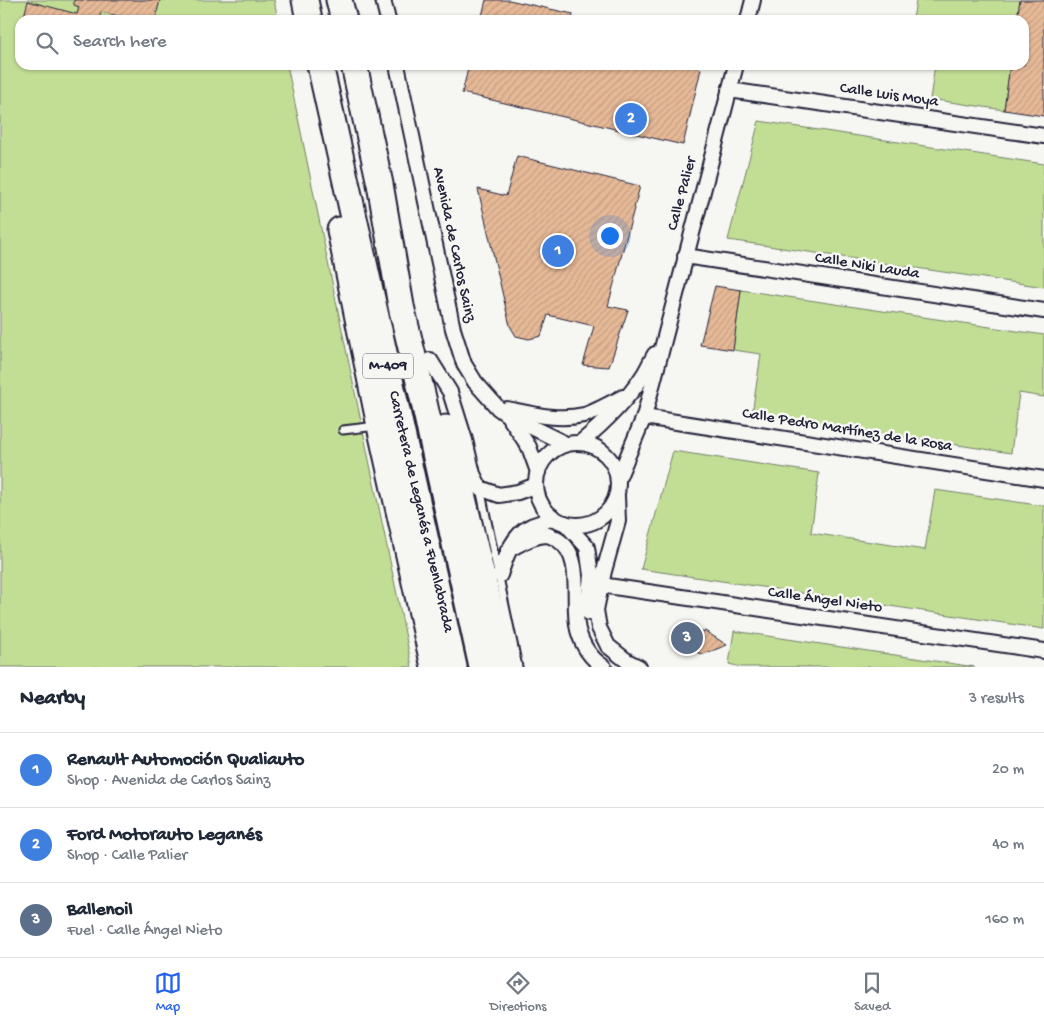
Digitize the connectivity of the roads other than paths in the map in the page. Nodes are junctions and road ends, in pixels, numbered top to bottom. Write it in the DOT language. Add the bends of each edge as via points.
graph roads {
  1 [pos="304,0"];
  2 [pos="339,0"];
  3 [pos="383,0"];
  4 [pos="753,0"];
  5 [pos="307,15"];
  6 [pos="343,15"];
  7 [pos="387,15"];
  8 [pos="749,15"];
  9 [pos="310,70"];
  10 [pos="321,70"];
  11 [pos="355,70"];
  12 [pos="398,70"];
  13 [pos="735,70"];
  14 [pos="729,90"];
  15 [pos="1044,136"];
  16 [pos="380,184"];
  17 [pos="685,256"];
  18 [pos="1044,311"];
  19 [pos="666,333"];
  20 [pos="430,360"];
  21 [pos="628,395"];
  22 [pos="504,412"];
  23 [pos="644,417"];
  24 [pos="380,426"];
  25 [pos="343,430"];
  26 [pos="573,443"];
  27 [pos="537,478"];
  28 [pos="618,479"];
  29 [pos="1044,479"];
  30 [pos="480,488"];
  31 [pos="617,493"];
  32 [pos="560,520"];
  33 [pos="508,550"];
  34 [pos="500,575"];
  35 [pos="600,585"];
  36 [pos="1044,651"];
  37 [pos="434,667"];
  38 [pos="454,667"];
  39 [pos="482,667"];
  40 [pos="504,667"];
  41 [pos="518,667"];
  42 [pos="604,667"];
  43 [pos="620,667"];
  44 [pos="639,667"];
  1 -- 5 [label="highway"];
  2 -- 6 [label="highway"];
  3 -- 7 [label="street"];
  4 -- 8 [label="street"];
  9 -- 24 [label="highway, M-409" via="313,102"];
  10 -- 38 [label="highway, Carretera de Leganés a Fuenlabrada / M-409"];
  11 -- 16 [label="highway, Carretera de Leganés a Fuenlabrada / M-409"];
  12 -- 22 [label="street, Avenida de Carlos Sainz" via="453,329 464,364 475,382"];
  13 -- 14 [label="street, Calle Palier"];
  14 -- 15 [label="street, Calle Luis Moya"];
  14 -- 17 [label="street, Calle Palier"];
  16 -- 20 [label="highway, M-409" via="401,240"];
  16 -- 39 [label="highway, Carretera de Leganés a Fuenlabrada / M-409" via="401,306"];
  17 -- 18 [label="street, Calle Niki Lauda"];
  17 -- 19 [label="street, Calle Palier"];
  19 -- 21 [label="street, Calle Palier" via="644,375"];
  19 -- 23 [label="street, Calle Palier"];
  20 -- 30 [label="street" via="450,392 473,474"];
  20 -- 40 [label="highway, M-409"];
  21 -- 22 [label="street" via="585,415 545,417"];
  21 -- 26 [label="street, Calle Palier" via="608,418"];
  22 -- 26 [label="street, Avenida de Carlos Sainz"];
  22 -- 27 [label="street, Avenida de Carlos Sainz" via="529,447"];
  23 -- 28 [label="street, Calle Palier"];
  23 -- 29 [label="street, Calle Pedro Martínez de la Rosa"];
  24 -- 25 [label="lane"];
  24 -- 37 [label="highway, M-409"];
  26 -- 27 [label="street" via="553,450 543,460"];
  26 -- 28 [label="street" via="594,446 605,454 614,465"];
  27 -- 30 [label="street" via="518,492 499,495"];
  27 -- 32 [label="street" via="538,497 544,509"];
  28 -- 31 [label="street"];
  30 -- 34 [label="lane"];
  31 -- 32 [label="street" via="611,506 591,522 578,525"];
  31 -- 35 [label="street" via="618,521"];
  32 -- 33 [label="street" via="530,526 519,534"];
  32 -- 43 [label="street" via="587,547 591,575 590,628 603,652"];
  33 -- 34 [label="street"];
  33 -- 42 [label="street" via="534,537 549,535 564,544 575,571 578,630 585,648"];
  34 -- 41 [label="lane"];
  35 -- 36 [label="street, Calle Ángel Nieto"];
  35 -- 44 [label="street" via="596,610 608,646"];
}
